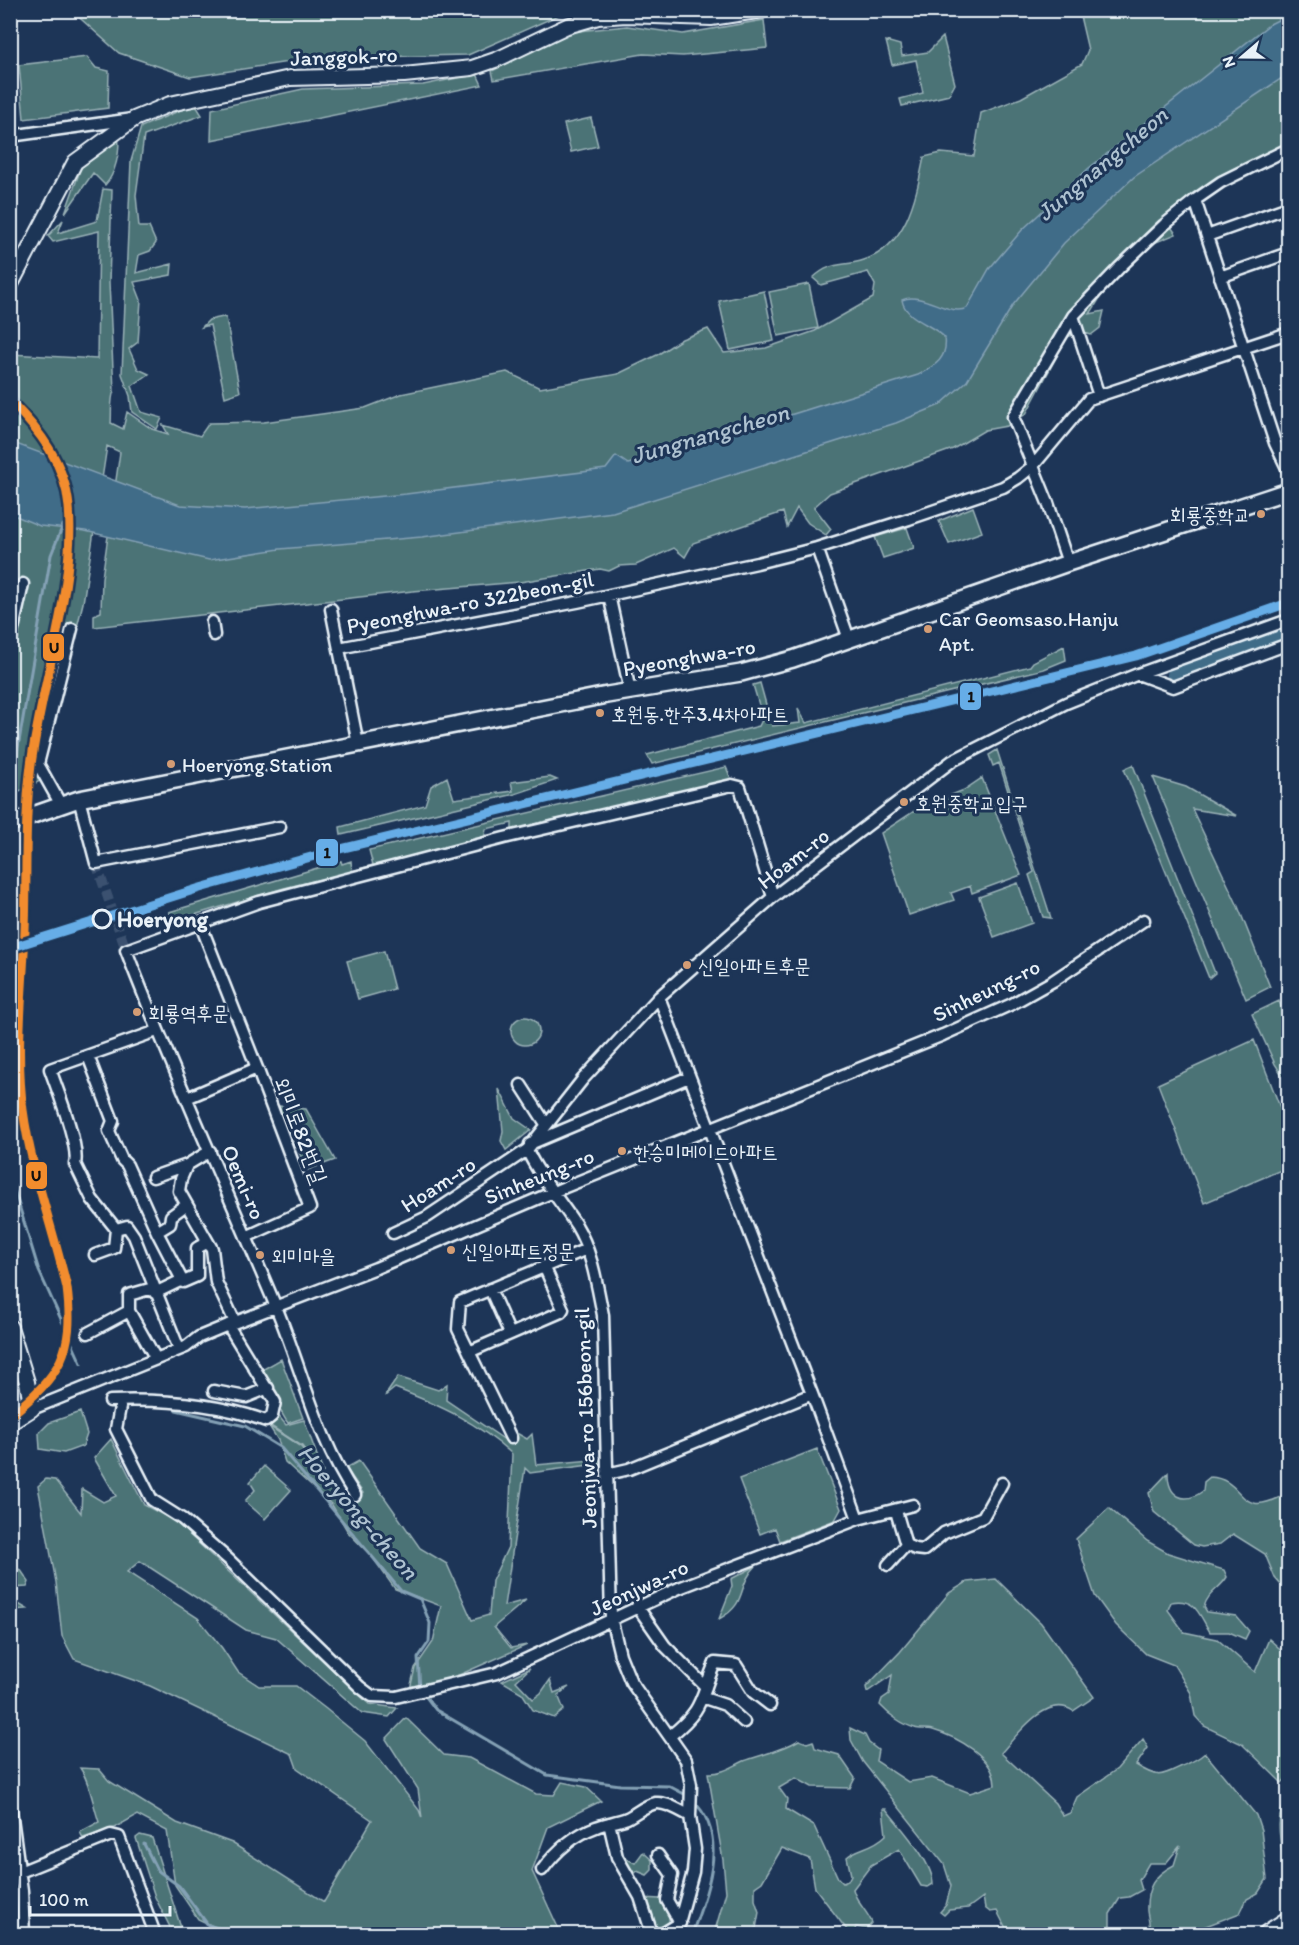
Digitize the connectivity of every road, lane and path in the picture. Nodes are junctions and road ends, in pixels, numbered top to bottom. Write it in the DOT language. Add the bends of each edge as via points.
graph roads {
  1 [pos="763,10"];
  2 [pos="134,119"];
  3 [pos="10,136"];
  4 [pos="1288,149"];
  5 [pos="1195,200"];
  6 [pos="1288,207"];
  7 [pos="1207,236"];
  8 [pos="1288,253"];
  9 [pos="1220,277"];
  10 [pos="10,285"];
  11 [pos="1073,316"];
  12 [pos="1288,333"];
  13 [pos="1244,348"];
  14 [pos="1099,396"];
  15 [pos="1033,466"];
  16 [pos="1288,470"];
  17 [pos="1288,491"];
  18 [pos="817,548"];
  19 [pos="1068,563"];
  20 [pos="23,584"];
  21 [pos="609,595"];
  22 [pos="331,609"];
  23 [pos="1288,620"];
  24 [pos="212,622"];
  25 [pos="72,629"];
  26 [pos="214,635"];
  27 [pos="849,639"];
  28 [pos="10,643"];
  29 [pos="1288,644"];
  30 [pos="339,648"];
  31 [pos="1138,674"];
  32 [pos="630,690"];
  33 [pos="358,744"];
  34 [pos="79,799"];
  35 [pos="61,805"];
  36 [pos="10,823"];
  37 [pos="280,827"];
  38 [pos="773,897"];
  39 [pos="1144,920"];
  40 [pos="200,923"];
  41 [pos="658,996"];
  42 [pos="157,1031"];
  43 [pos="88,1056"];
  44 [pos="257,1068"];
  45 [pos="689,1077"];
  46 [pos="520,1085"];
  47 [pos="187,1098"];
  48 [pos="546,1124"];
  49 [pos="709,1131"];
  50 [pos="528,1147"];
  51 [pos="210,1151"];
  52 [pos="188,1165"];
  53 [pos="153,1177"];
  54 [pos="551,1193"];
  55 [pos="186,1205"];
  56 [pos="116,1228"];
  57 [pos="157,1232"];
  58 [pos="393,1233"];
  59 [pos="246,1237"];
  60 [pos="208,1242"];
  61 [pos="587,1249"];
  62 [pos="95,1255"];
  63 [pos="544,1266"];
  64 [pos="182,1280"];
  65 [pos="490,1289"];
  66 [pos="154,1291"];
  67 [pos="276,1307"];
  68 [pos="129,1311"];
  69 [pos="232,1323"];
  70 [pos="10,1327"];
  71 [pos="88,1332"];
  72 [pos="510,1334"];
  73 [pos="179,1350"];
  74 [pos="469,1352"];
  75 [pos="156,1359"];
  76 [pos="15,1360"];
  77 [pos="268,1388"];
  78 [pos="214,1391"];
  79 [pos="812,1395"];
  80 [pos="110,1401"];
  81 [pos="120,1407"];
  82 [pos="32,1409"];
  83 [pos="10,1415"];
  84 [pos="10,1423"];
  85 [pos="511,1438"];
  86 [pos="607,1474"];
  87 [pos="1002,1483"];
  88 [pos="355,1495"];
  89 [pos="913,1505"];
  90 [pos="896,1511"];
  91 [pos="858,1519"];
  92 [pos="906,1545"];
  93 [pos="888,1565"];
  94 [pos="637,1606"];
  95 [pos="611,1618"];
  96 [pos="705,1692"];
  97 [pos="770,1705"];
  98 [pos="744,1722"];
  99 [pos="670,1736"];
  100 [pos="10,1803"];
  101 [pos="690,1816"];
  102 [pos="609,1823"];
  103 [pos="658,1855"];
  104 [pos="543,1870"];
  105 [pos="15,1874"];
  106 [pos="1288,1921"];
  107 [pos="680,1923"];
  108 [pos="24,1935"];
  109 [pos="155,1935"];
  110 [pos="652,1935"];
  111 [pos="663,1935"];
  112 [pos="676,1935"];
  113 [pos="1268,1935"];
  1 -- 2 [label="street, Janggok-ro" via="711,18 598,17 567,26 472,68 404,75 290,78 170,104"];
  2 -- 3 [label="street"];
  2 -- 10 [label="street, Janggok-ro" via="75,162"];
  4 -- 5 [label="street" via="1221,182"];
  5 -- 7 [label="street"];
  5 -- 11 [label="street" via="1164,225"];
  6 -- 7 [label="street"];
  7 -- 9 [label="street"];
  8 -- 9 [label="street"];
  9 -- 13 [label="street"];
  11 -- 14 [label="street"];
  11 -- 15 [label="street" via="1013,417"];
  12 -- 13 [label="street"];
  13 -- 14 [label="street"];
  13 -- 16 [label="street" via="1275,443"];
  14 -- 15 [label="street" via="1089,399"];
  15 -- 18 [label="street" via="1002,487"];
  15 -- 19 [label="street"];
  17 -- 19 [label="main road, Pyeonghwa-ro"];
  18 -- 21 [label="street"];
  18 -- 27 [label="street"];
  19 -- 27 [label="main road, Pyeonghwa-ro"];
  20 -- 28 [label="street"];
  21 -- 30 [label="street, Pyeonghwa-ro 322beon-gil"];
  21 -- 32 [label="street, Pyeonghwa-ro 322beon-gil"];
  22 -- 30 [label="street"];
  23 -- 31 [label="street, Hoam-ro"];
  24 -- 26 [label="street"];
  25 -- 35 [label="street" via="38,764"];
  27 -- 32 [label="main road, Pyeonghwa-ro" via="741,673"];
  29 -- 31 [label="street" via="1173,687"];
  30 -- 33 [label="street, Pyeonghwa-ro 322beon-gil"];
  31 -- 38 [label="street, Hoam-ro" via="1066,703 952,762"];
  32 -- 33 [label="main road, Pyeonghwa-ro"];
  33 -- 34 [label="main road, Pyeonghwa-ro"];
  34 -- 35 [label="main road, Pyeonghwa-ro"];
  34 -- 37 [label="street" via="96,863"];
  35 -- 36 [label="main road, Pyeonghwa-ro"];
  38 -- 40 [label="street" via="740,786 732,785 493,841 259,902"];
  38 -- 41 [label="street, Hoam-ro"];
  39 -- 49 [label="street, Sinheung-ro" via="1053,981 1003,1008"];
  40 -- 42 [label="street, Oemi-ro" via="126,950"];
  40 -- 44 [label="street, 외미로82번길"];
  41 -- 45 [label="street"];
  41 -- 48 [label="street, Hoam-ro"];
  42 -- 43 [label="street"];
  42 -- 47 [label="street, Oemi-ro"];
  43 -- 56 [label="street" via="50,1070 70,1125 77,1155 75,1164 92,1199"];
  43 -- 57 [label="street" via="113,1121 109,1131"];
  44 -- 47 [label="street, 외미로82번길"];
  44 -- 59 [label="street, 외미로82번길" via="310,1208"];
  45 -- 49 [label="street"];
  45 -- 50 [label="street"];
  46 -- 48 [label="street"];
  47 -- 51 [label="street, Oemi-ro"];
  48 -- 50 [label="street, Hoam-ro"];
  49 -- 54 [label="street, Sinheung-ro"];
  49 -- 79 [label="street"];
  50 -- 54 [label="street, Jeonjwa-ro 156beon-gil"];
  50 -- 58 [label="street, Hoam-ro" via="427,1217"];
  51 -- 52 [label="street"];
  51 -- 59 [label="street, Oemi-ro"];
  52 -- 53 [label="street"];
  52 -- 55 [label="street" via="179,1191"];
  54 -- 61 [label="street, Jeonjwa-ro 156beon-gil" via="576,1225"];
  54 -- 67 [label="street, Sinheung-ro"];
  55 -- 57 [label="street" via="171,1216 170,1224"];
  55 -- 60 [label="street"];
  56 -- 62 [label="street" via="114,1248"];
  56 -- 66 [label="street" via="127,1226 134,1236"];
  57 -- 64 [label="street"];
  59 -- 67 [label="street, Oemi-ro"];
  60 -- 64 [label="street" via="197,1248 197,1276"];
  60 -- 69 [label="street" via="216,1282"];
  61 -- 63 [label="street"];
  61 -- 86 [label="street, Jeonjwa-ro 156beon-gil" via="603,1315"];
  63 -- 65 [label="street"];
  63 -- 72 [label="street" via="563,1309"];
  64 -- 66 [label="street"];
  65 -- 72 [label="street"];
  65 -- 74 [label="street" via="460,1302 458,1329"];
  66 -- 68 [label="street" via="129,1295"];
  66 -- 73 [label="street"];
  67 -- 69 [label="street, Sinheung-ro"];
  67 -- 88 [label="street, Oemi-ro" via="334,1462"];
  68 -- 71 [label="street"];
  68 -- 75 [label="street"];
  69 -- 73 [label="street, Sinheung-ro"];
  69 -- 77 [label="street" via="248,1360"];
  70 -- 76 [label="street"];
  72 -- 74 [label="street"];
  73 -- 75 [label="street, Sinheung-ro"];
  74 -- 85 [label="street"];
  75 -- 82 [label="street, Sinheung-ro"];
  76 -- 82 [label="street"];
  77 -- 78 [label="street" via="246,1397"];
  77 -- 80 [label="street" via="275,1402 272,1416 266,1421 236,1410 157,1399"];
  79 -- 86 [label="street"];
  79 -- 91 [label="street"];
  81 -- 95 [label="street, Jeonjwa-ro" via="116,1429 152,1500 182,1519 228,1559 372,1696 383,1698 437,1690 497,1673 588,1633"];
  82 -- 83 [label="street"];
  82 -- 84 [label="street"];
  86 -- 95 [label="street, Jeonjwa-ro 156beon-gil"];
  87 -- 92 [label="street" via="983,1517 944,1533 924,1550"];
  89 -- 90 [label="street, Jeonjwa-ro"];
  90 -- 91 [label="street, Jeonjwa-ro"];
  90 -- 92 [label="street"];
  91 -- 94 [label="street, Jeonjwa-ro"];
  92 -- 93 [label="street"];
  94 -- 95 [label="street, Jeonjwa-ro"];
  94 -- 96 [label="street"];
  95 -- 99 [label="street, Jeonjwa-ro 156beon-gil" via="631,1682"];
  96 -- 97 [label="street" via="715,1663 736,1665 753,1692"];
  96 -- 98 [label="street"];
  96 -- 99 [label="street" via="690,1720"];
  99 -- 101 [label="street, Jeonjwa-ro 156beon-gil" via="686,1760 691,1785"];
  100 -- 105 [label="street"];
  101 -- 102 [label="street" via="658,1803"];
  101 -- 107 [label="street, Jeonjwa-ro 156beon-gil" via="693,1872"];
  102 -- 104 [label="street" via="594,1827 562,1847"];
  102 -- 110 [label="street" via="617,1857 640,1897"];
  103 -- 107 [label="street" via="672,1875 667,1900"];
  105 -- 108 [label="street"];
  105 -- 109 [label="street" via="111,1835 120,1838"];
  106 -- 113 [label="highway"];
  107 -- 111 [label="street"];
  107 -- 112 [label="street, Jeonjwa-ro 156beon-gil"];
}
